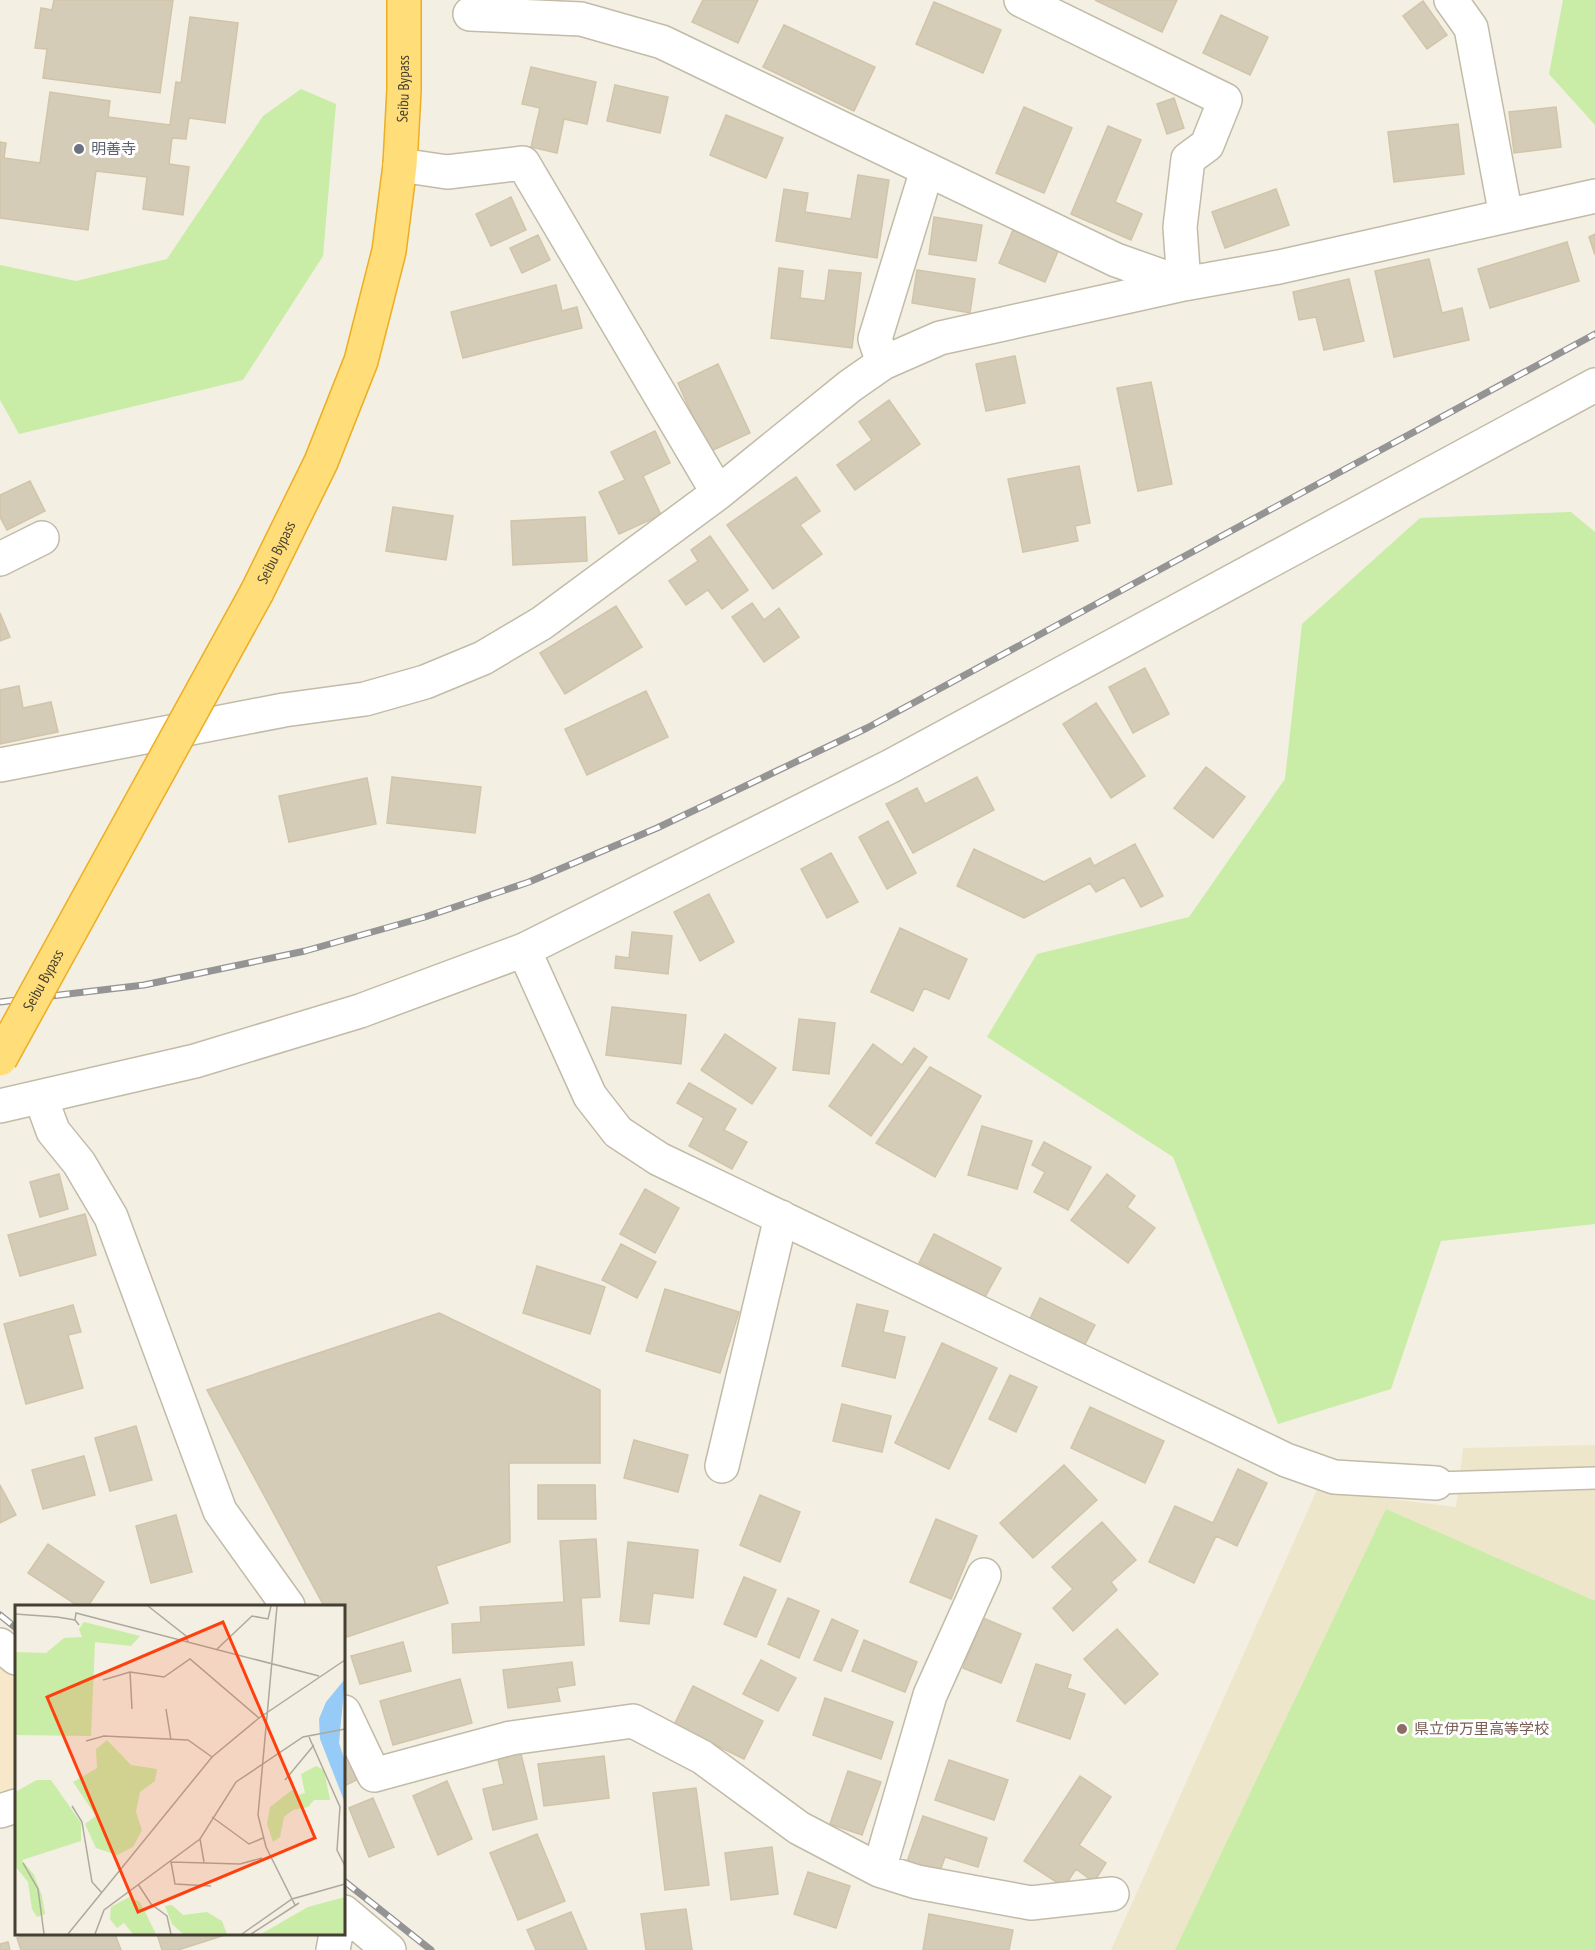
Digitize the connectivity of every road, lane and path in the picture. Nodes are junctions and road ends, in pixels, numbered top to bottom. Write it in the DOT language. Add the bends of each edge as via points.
graph roads {
  1 [pos="404,0"];
  2 [pos="1021,0"];
  3 [pos="1451,0"];
  4 [pos="470,14"];
  5 [pos="400,165"];
  6 [pos="927,170"];
  7 [pos="1595,196"];
  8 [pos="1506,216"];
  9 [pos="1184,284"];
  10 [pos="883,363"];
  11 [pos="1595,385"];
  12 [pos="718,493"];
  13 [pos="42,538"];
  14 [pos="0,559"];
  15 [pos="0,765"];
  16 [pos="524,950"];
  17 [pos="0,1059"];
  18 [pos="41,1098"];
  19 [pos="0,1106"];
  20 [pos="781,1217"];
  21 [pos="722,1466"];
  22 [pos="1595,1478"];
  23 [pos="1436,1483"];
  24 [pos="984,1575"];
  25 [pos="287,1605"];
  26 [pos="0,1645"];
  27 [pos="15,1657"];
  28 [pos="345,1714"];
  29 [pos="15,1806"];
  30 [pos="0,1812"];
  31 [pos="879,1870"];
  32 [pos="1112,1894"];
  33 [pos="345,1913"];
  34 [pos="336,1935"];
  35 [pos="333,1950"];
  36 [pos="389,1950"];
  1 -- 5 [label="highway, Seibu Bypass"];
  2 -- 9 [label="street" via="1225,100 1207,145 1188,159 1180,227"];
  3 -- 8 [label="street" via="1471,28"];
  4 -- 6 [label="street" via="581,19 662,42"];
  5 -- 12 [label="street" via="447,172 523,163"];
  5 -- 17 [label="highway, Seibu Bypass, bridge" via="389,251 361,361 321,462 257,592"];
  6 -- 9 [label="street" via="1116,260"];
  6 -- 10 [label="street" via="875,339"];
  7 -- 8 [label="street"];
  8 -- 9 [label="street"];
  9 -- 10 [label="street" via="940,338"];
  10 -- 12 [label="street"];
  11 -- 16 [label="street" via="891,766"];
  12 -- 15 [label="street" via="542,623 483,658 425,682 365,699 284,710"];
  13 -- 14 [label="street"];
  16 -- 18 [label="street" via="360,1011 195,1061"];
  16 -- 20 [label="street" via="590,1096 618,1132 658,1159"];
  18 -- 19 [label="street"];
  18 -- 25 [label="street" via="53,1131 79,1164 111,1217 220,1511"];
  20 -- 21 [label="street"];
  20 -- 23 [label="street" via="1286,1460 1334,1477"];
  22 -- 23 [label="lane"];
  24 -- 31 [label="street" via="930,1695"];
  26 -- 27 [label="street"];
  28 -- 31 [label="street" via="374,1775 511,1738 633,1721 702,1758 799,1828"];
  29 -- 30 [label="street"];
  31 -- 32 [label="street" via="917,1882 1031,1903"];
  33 -- 36 [label="street"];
  34 -- 35 [label="street"];
}
